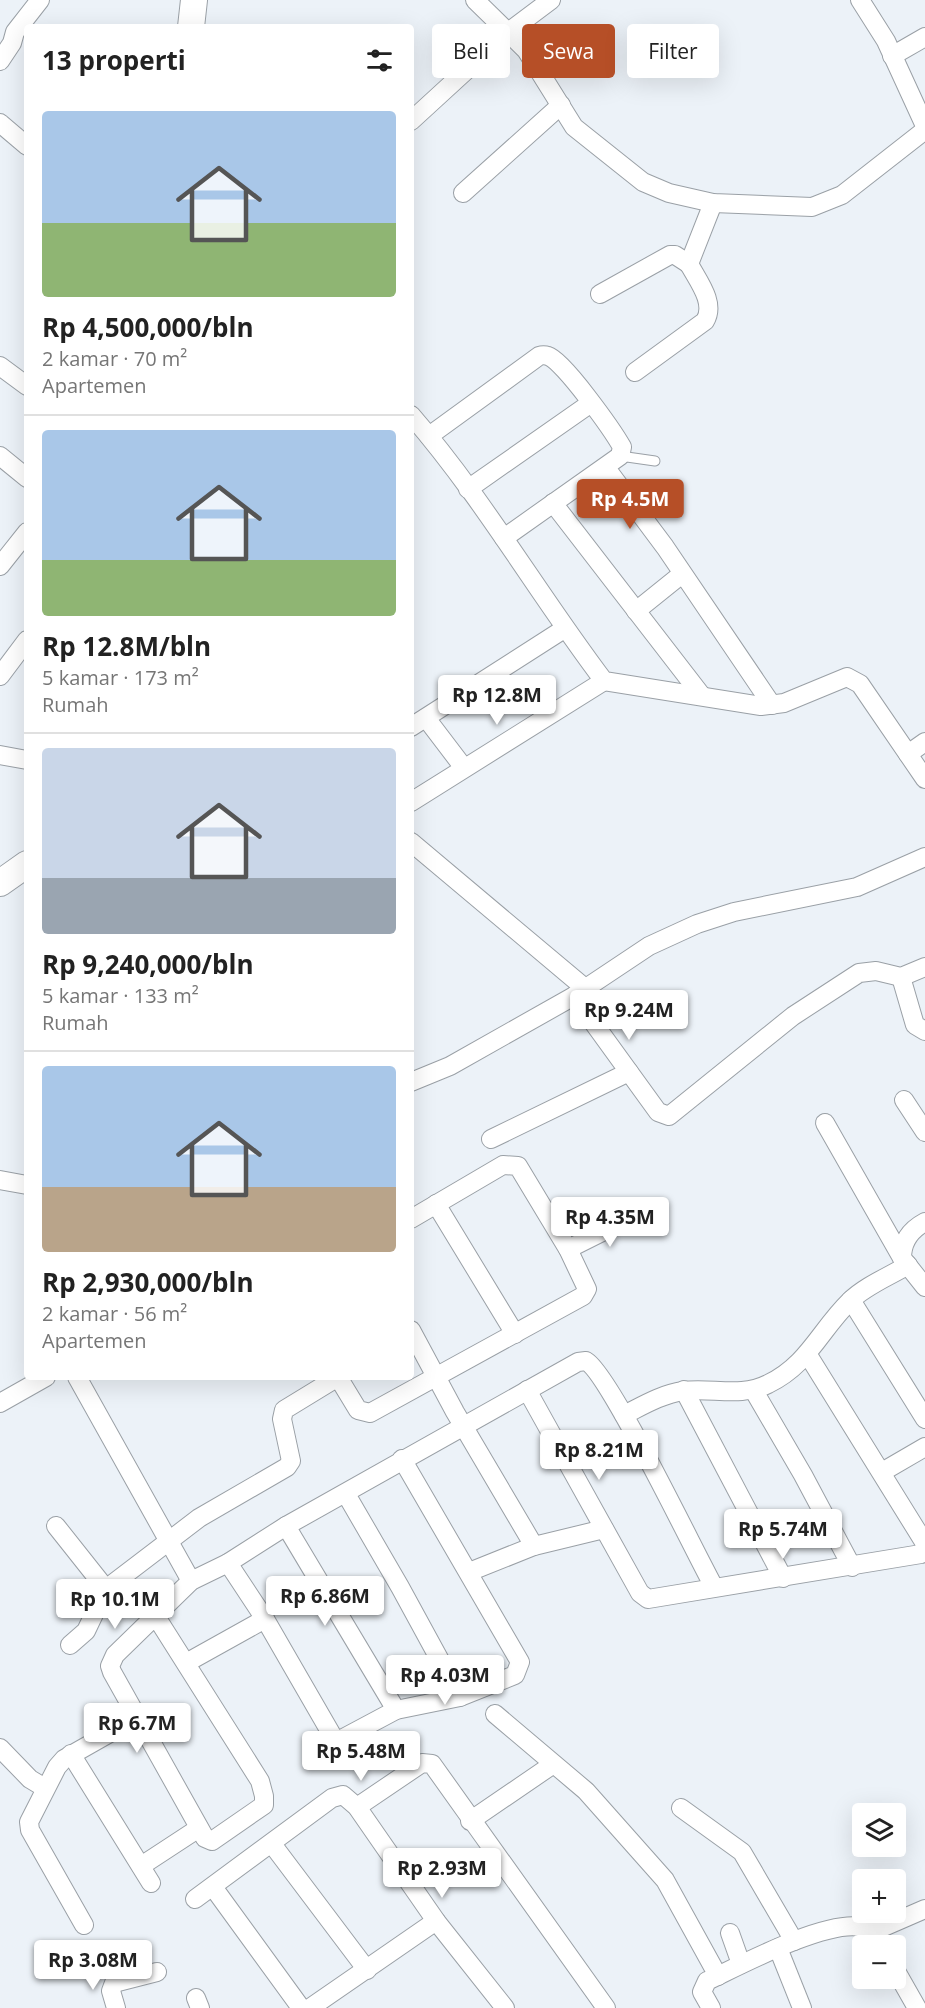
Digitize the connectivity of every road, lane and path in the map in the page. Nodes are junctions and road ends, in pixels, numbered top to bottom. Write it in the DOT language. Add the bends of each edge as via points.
graph roads {
  1 [pos="40,0"];
  2 [pos="194,0"];
  3 [pos="475,0"];
  4 [pos="551,0"];
  5 [pos="868,3"];
  6 [pos="191,24"];
  7 [pos="498,24"];
  8 [pos="510,31"];
  9 [pos="510,36"];
  10 [pos="925,37"];
  11 [pos="892,56"];
  12 [pos="0,61"];
  13 [pos="458,78"];
  14 [pos="561,105"];
  15 [pos="414,118"];
  16 [pos="0,123"];
  17 [pos="925,128"];
  18 [pos="24,143"];
  19 [pos="463,193"];
  20 [pos="712,203"];
  21 [pos="689,264"];
  22 [pos="600,294"];
  23 [pos="0,366"];
  24 [pos="635,372"];
  25 [pos="24,384"];
  26 [pos="591,403"];
  27 [pos="414,418"];
  28 [pos="429,436"];
  29 [pos="0,456"];
  30 [pos="620,456"];
  31 [pos="655,461"];
  32 [pos="606,468"];
  33 [pos="24,476"];
  34 [pos="468,489"];
  35 [pos="553,503"];
  36 [pos="24,536"];
  37 [pos="504,538"];
  38 [pos="0,566"];
  39 [pos="682,574"];
  40 [pos="636,611"];
  41 [pos="564,629"];
  42 [pos="24,644"];
  43 [pos="0,676"];
  44 [pos="604,681"];
  45 [pos="702,696"];
  46 [pos="772,705"];
  47 [pos="419,723"];
  48 [pos="925,742"];
  49 [pos="908,754"];
  50 [pos="0,755"];
  51 [pos="24,759"];
  52 [pos="464,768"];
  53 [pos="925,779"];
  54 [pos="414,800"];
  55 [pos="414,845"];
  56 [pos="925,856"];
  57 [pos="24,866"];
  58 [pos="0,883"];
  59 [pos="925,967"];
  60 [pos="901,977"];
  61 [pos="580,993"];
  62 [pos="925,1031"];
  63 [pos="629,1072"];
  64 [pos="414,1081"];
  65 [pos="904,1100"];
  66 [pos="825,1123"];
  67 [pos="925,1132"];
  68 [pos="491,1139"];
  69 [pos="0,1180"];
  70 [pos="24,1184"];
  71 [pos="436,1204"];
  72 [pos="636,1215"];
  73 [pos="414,1217"];
  74 [pos="925,1222"];
  75 [pos="568,1249"];
  76 [pos="905,1262"];
  77 [pos="925,1287"];
  78 [pos="851,1300"];
  79 [pos="414,1334"];
  80 [pos="515,1334"];
  81 [pos="808,1355"];
  82 [pos="438,1377"];
  83 [pos="41,1380"];
  84 [pos="79,1380"];
  85 [pos="333,1380"];
  86 [pos="340,1380"];
  87 [pos="527,1390"];
  88 [pos="684,1390"];
  89 [pos="754,1391"];
  90 [pos="0,1403"];
  91 [pos="624,1415"];
  92 [pos="925,1419"];
  93 [pos="459,1420"];
  94 [pos="925,1447"];
  95 [pos="402,1459"];
  96 [pos="882,1472"];
  97 [pos="345,1494"];
  98 [pos="56,1526"];
  99 [pos="286,1526"];
  100 [pos="604,1529"];
  101 [pos="171,1544"];
  102 [pos="534,1546"];
  103 [pos="228,1563"];
  104 [pos="852,1567"];
  105 [pos="469,1572"];
  106 [pos="783,1578"];
  107 [pos="192,1581"];
  108 [pos="714,1587"];
  109 [pos="106,1589"];
  110 [pos="156,1615"];
  111 [pos="266,1619"];
  112 [pos="70,1645"];
  113 [pos="186,1663"];
  114 [pos="460,1697"];
  115 [pos="396,1710"];
  116 [pos="495,1714"];
  117 [pos="138,1717"];
  118 [pos="0,1748"];
  119 [pos="72,1754"];
  120 [pos="552,1765"];
  121 [pos="38,1784"];
  122 [pos="357,1807"];
  123 [pos="681,1808"];
  124 [pos="470,1821"];
  125 [pos="199,1828"];
  126 [pos="272,1844"];
  127 [pos="141,1866"];
  128 [pos="151,1883"];
  129 [pos="213,1887"];
  130 [pos="195,1899"];
  131 [pos="925,1909"];
  132 [pos="436,1921"];
  133 [pos="84,1925"];
  134 [pos="730,1934"];
  135 [pos="871,1935"];
  136 [pos="883,1935"];
  137 [pos="786,1945"];
  138 [pos="741,1964"];
  139 [pos="367,1970"];
  140 [pos="157,1971"];
  141 [pos="718,1976"];
  142 [pos="906,1989"];
  143 [pos="116,2008"];
  144 [pos="301,2008"];
  145 [pos="310,2008"];
  146 [pos="505,2008"];
  147 [pos="606,2008"];
  148 [pos="711,2008"];
  149 [pos="802,2008"];
  150 [pos="917,2008"];
  1 -- 12 [label="street" via="15,32"];
  2 -- 6 [label="street"];
  3 -- 7 [label="street"];
  4 -- 8 [label="street"];
  5 -- 11 [label="street"];
  9 -- 14 [label="street" via="526,51"];
  10 -- 11 [label="street"];
  11 -- 17 [label="street"];
  13 -- 15 [label="street"];
  14 -- 19 [label="street"];
  14 -- 20 [label="street" via="580,133 643,182 669,194"];
  16 -- 18 [label="street"];
  17 -- 20 [label="street" via="842,195 822,204 796,207"];
  20 -- 21 [label="street"];
  21 -- 22 [label="street" via="669,255"];
  21 -- 24 [label="street" via="709,303 708,315"];
  23 -- 25 [label="street"];
  26 -- 28 [label="street" via="555,360 539,356"];
  26 -- 30 [label="street" via="622,447"];
  26 -- 34 [label="street"];
  27 -- 28 [label="street"];
  28 -- 34 [label="street"];
  29 -- 33 [label="street"];
  30 -- 31 [label="lane"];
  30 -- 32 [label="street"];
  32 -- 35 [label="street"];
  32 -- 39 [label="street"];
  34 -- 37 [label="street"];
  35 -- 37 [label="street"];
  35 -- 40 [label="street"];
  36 -- 38 [label="street"];
  37 -- 41 [label="street"];
  39 -- 40 [label="street"];
  39 -- 46 [label="street"];
  40 -- 45 [label="street"];
  41 -- 44 [label="street"];
  41 -- 47 [label="street"];
  42 -- 43 [label="street"];
  44 -- 45 [label="street"];
  44 -- 52 [label="street"];
  45 -- 46 [label="street"];
  46 -- 49 [label="street" via="853,678"];
  47 -- 52 [label="street"];
  48 -- 49 [label="street"];
  49 -- 53 [label="street"];
  50 -- 51 [label="street"];
  52 -- 54 [label="street"];
  55 -- 61 [label="street"];
  56 -- 61 [label="street" via="857,887 734,912 697,924 648,946"];
  57 -- 58 [label="street"];
  59 -- 60 [label="street"];
  60 -- 62 [label="street" via="915,1025"];
  60 -- 63 [label="street" via="876,971 859,973 793,1016 669,1116 658,1112"];
  61 -- 63 [label="street"];
  61 -- 64 [label="street" via="450,1066"];
  63 -- 68 [label="street"];
  65 -- 67 [label="street"];
  66 -- 76 [label="street"];
  69 -- 70 [label="street"];
  71 -- 73 [label="street"];
  71 -- 75 [label="street" via="512,1164 522,1170"];
  71 -- 80 [label="street"];
  72 -- 75 [label="street"];
  74 -- 76 [label="street" via="905,1242"];
  75 -- 80 [label="street" via="586,1285 585,1293"];
  76 -- 77 [label="street"];
  76 -- 78 [label="street"];
  78 -- 81 [label="street"];
  78 -- 92 [label="street"];
  79 -- 82 [label="street"];
  80 -- 82 [label="street"];
  81 -- 89 [label="street" via="789,1372"];
  81 -- 96 [label="street"];
  82 -- 86 [label="street" via="367,1414 358,1410"];
  82 -- 93 [label="street"];
  83 -- 90 [label="street"];
  84 -- 101 [label="street"];
  85 -- 101 [label="street" via="288,1406 282,1419 290,1464"];
  87 -- 91 [label="street" via="586,1361"];
  87 -- 93 [label="street"];
  87 -- 100 [label="street"];
  88 -- 89 [label="street"];
  88 -- 91 [label="street"];
  88 -- 106 [label="street"];
  89 -- 104 [label="street"];
  91 -- 108 [label="street"];
  93 -- 95 [label="street"];
  93 -- 102 [label="street"];
  94 -- 96 [label="street"];
  95 -- 97 [label="street"];
  95 -- 105 [label="street"];
  96 -- 104 [label="street" via="925,1550"];
  97 -- 99 [label="street"];
  97 -- 114 [label="street"];
  98 -- 109 [label="street"];
  99 -- 103 [label="street"];
  99 -- 115 [label="street"];
  100 -- 102 [label="street"];
  100 -- 108 [label="street" via="644,1597 654,1599"];
  101 -- 107 [label="street"];
  101 -- 109 [label="street"];
  102 -- 105 [label="street"];
  103 -- 107 [label="street"];
  103 -- 111 [label="street"];
  104 -- 106 [label="street"];
  105 -- 114 [label="street" via="520,1666 515,1675"];
  106 -- 108 [label="street"];
  107 -- 110 [label="street"];
  109 -- 112 [label="street" via="86,1630"];
  110 -- 113 [label="street"];
  110 -- 117 [label="street" via="115,1655 110,1666"];
  111 -- 113 [label="street"];
  111 -- 115 [label="street" via="336,1742"];
  113 -- 125 [label="street" via="260,1781 264,1796 264,1805 216,1839 205,1838"];
  114 -- 115 [label="street"];
  116 -- 120 [label="street"];
  117 -- 119 [label="street"];
  117 -- 125 [label="street"];
  118 -- 121 [label="street"];
  119 -- 121 [label="street"];
  119 -- 127 [label="street"];
  120 -- 124 [label="street"];
  120 -- 141 [label="street" via="586,1791 666,1880"];
  121 -- 133 [label="street" via="28,1827"];
  122 -- 124 [label="street" via="427,1762 437,1770"];
  122 -- 126 [label="street" via="343,1795 332,1798"];
  122 -- 132 [label="street"];
  123 -- 137 [label="street" via="742,1852"];
  124 -- 147 [label="street"];
  125 -- 127 [label="street"];
  126 -- 129 [label="street"];
  126 -- 139 [label="street"];
  127 -- 128 [label="street"];
  129 -- 130 [label="street"];
  129 -- 144 [label="street"];
  131 -- 136 [label="street"];
  132 -- 139 [label="street"];
  132 -- 146 [label="street"];
  134 -- 138 [label="street"];
  135 -- 137 [label="street" via="861,1927 846,1928"];
  137 -- 138 [label="street"];
  137 -- 149 [label="street"];
  138 -- 141 [label="street"];
  139 -- 145 [label="street"];
  140 -- 143 [label="street" via="114,1983 111,1991"];
  141 -- 148 [label="street" via="702,1988"];
  142 -- 150 [label="street"];
}
